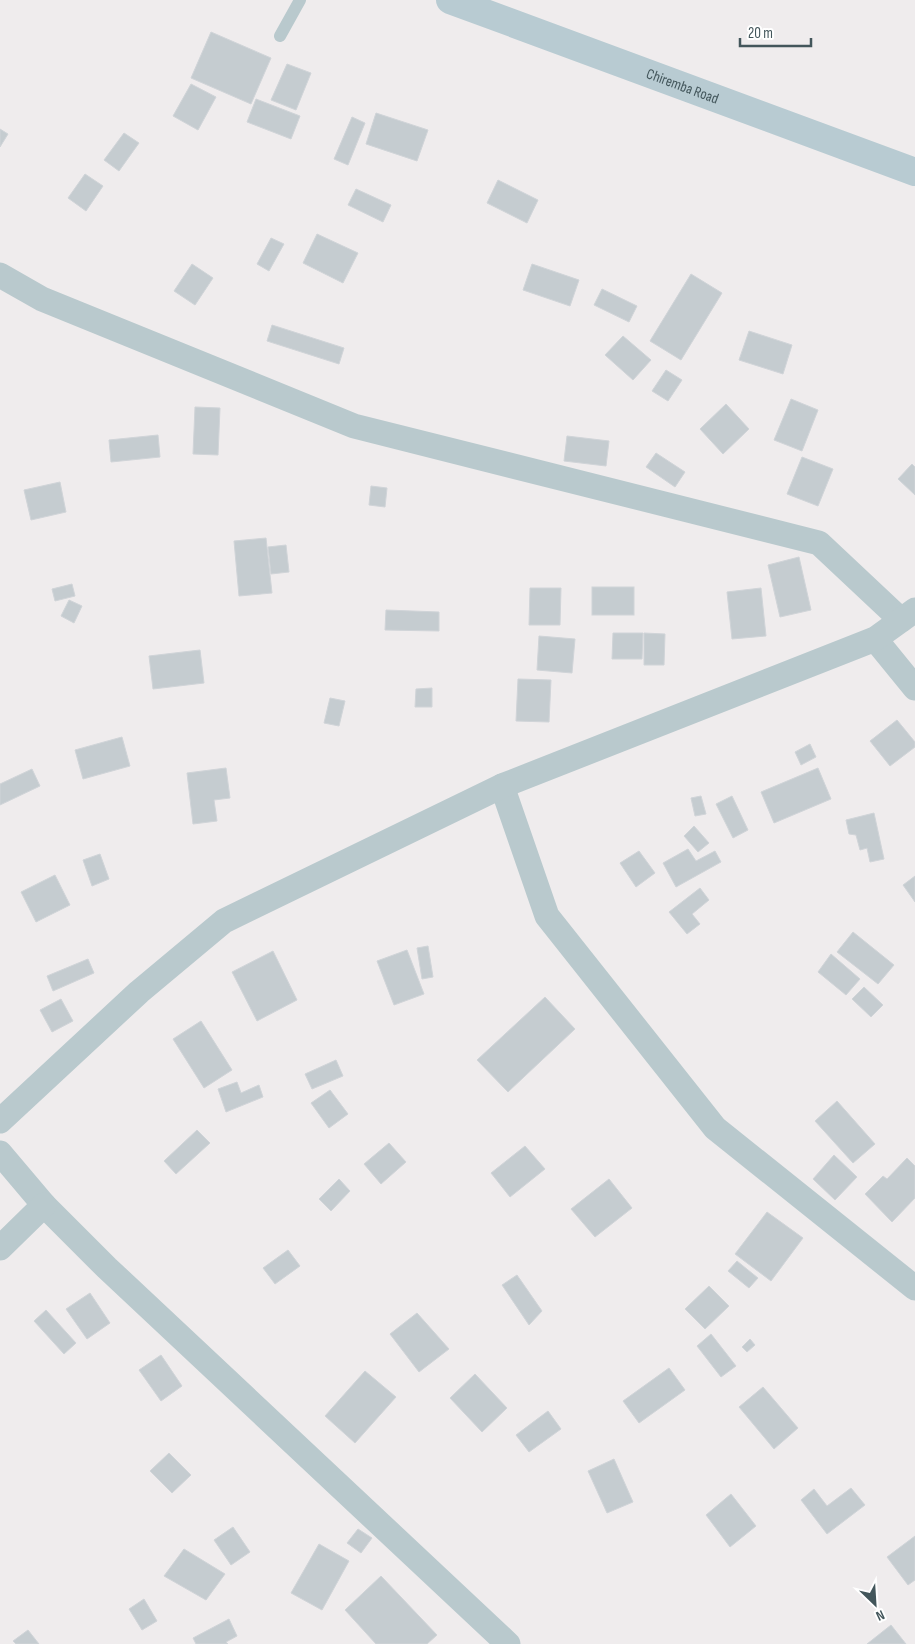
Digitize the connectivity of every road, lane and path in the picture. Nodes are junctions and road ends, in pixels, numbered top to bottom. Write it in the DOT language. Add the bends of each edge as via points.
graph roads {
  1 [pos="300,0"];
  2 [pos="450,0"];
  3 [pos="280,36"];
  4 [pos="915,172"];
  5 [pos="0,275"];
  6 [pos="908,615"];
  7 [pos="876,639"];
  8 [pos="915,688"];
  9 [pos="502,786"];
  10 [pos="0,1121"];
  11 [pos="0,1153"];
  12 [pos="44,1205"];
  13 [pos="0,1248"];
  14 [pos="915,1288"];
  15 [pos="508,1644"];
  1 -- 3 [label="lane"];
  2 -- 4 [label="main road, Chiremba Road"];
  5 -- 6 [label="street" via="42,299 354,426 819,543"];
  6 -- 7 [label="street"];
  7 -- 8 [label="street"];
  7 -- 9 [label="street"];
  9 -- 10 [label="street" via="224,921 139,992"];
  9 -- 14 [label="street" via="547,916 715,1128"];
  11 -- 12 [label="street"];
  12 -- 13 [label="street"];
  12 -- 15 [label="street"];
}
